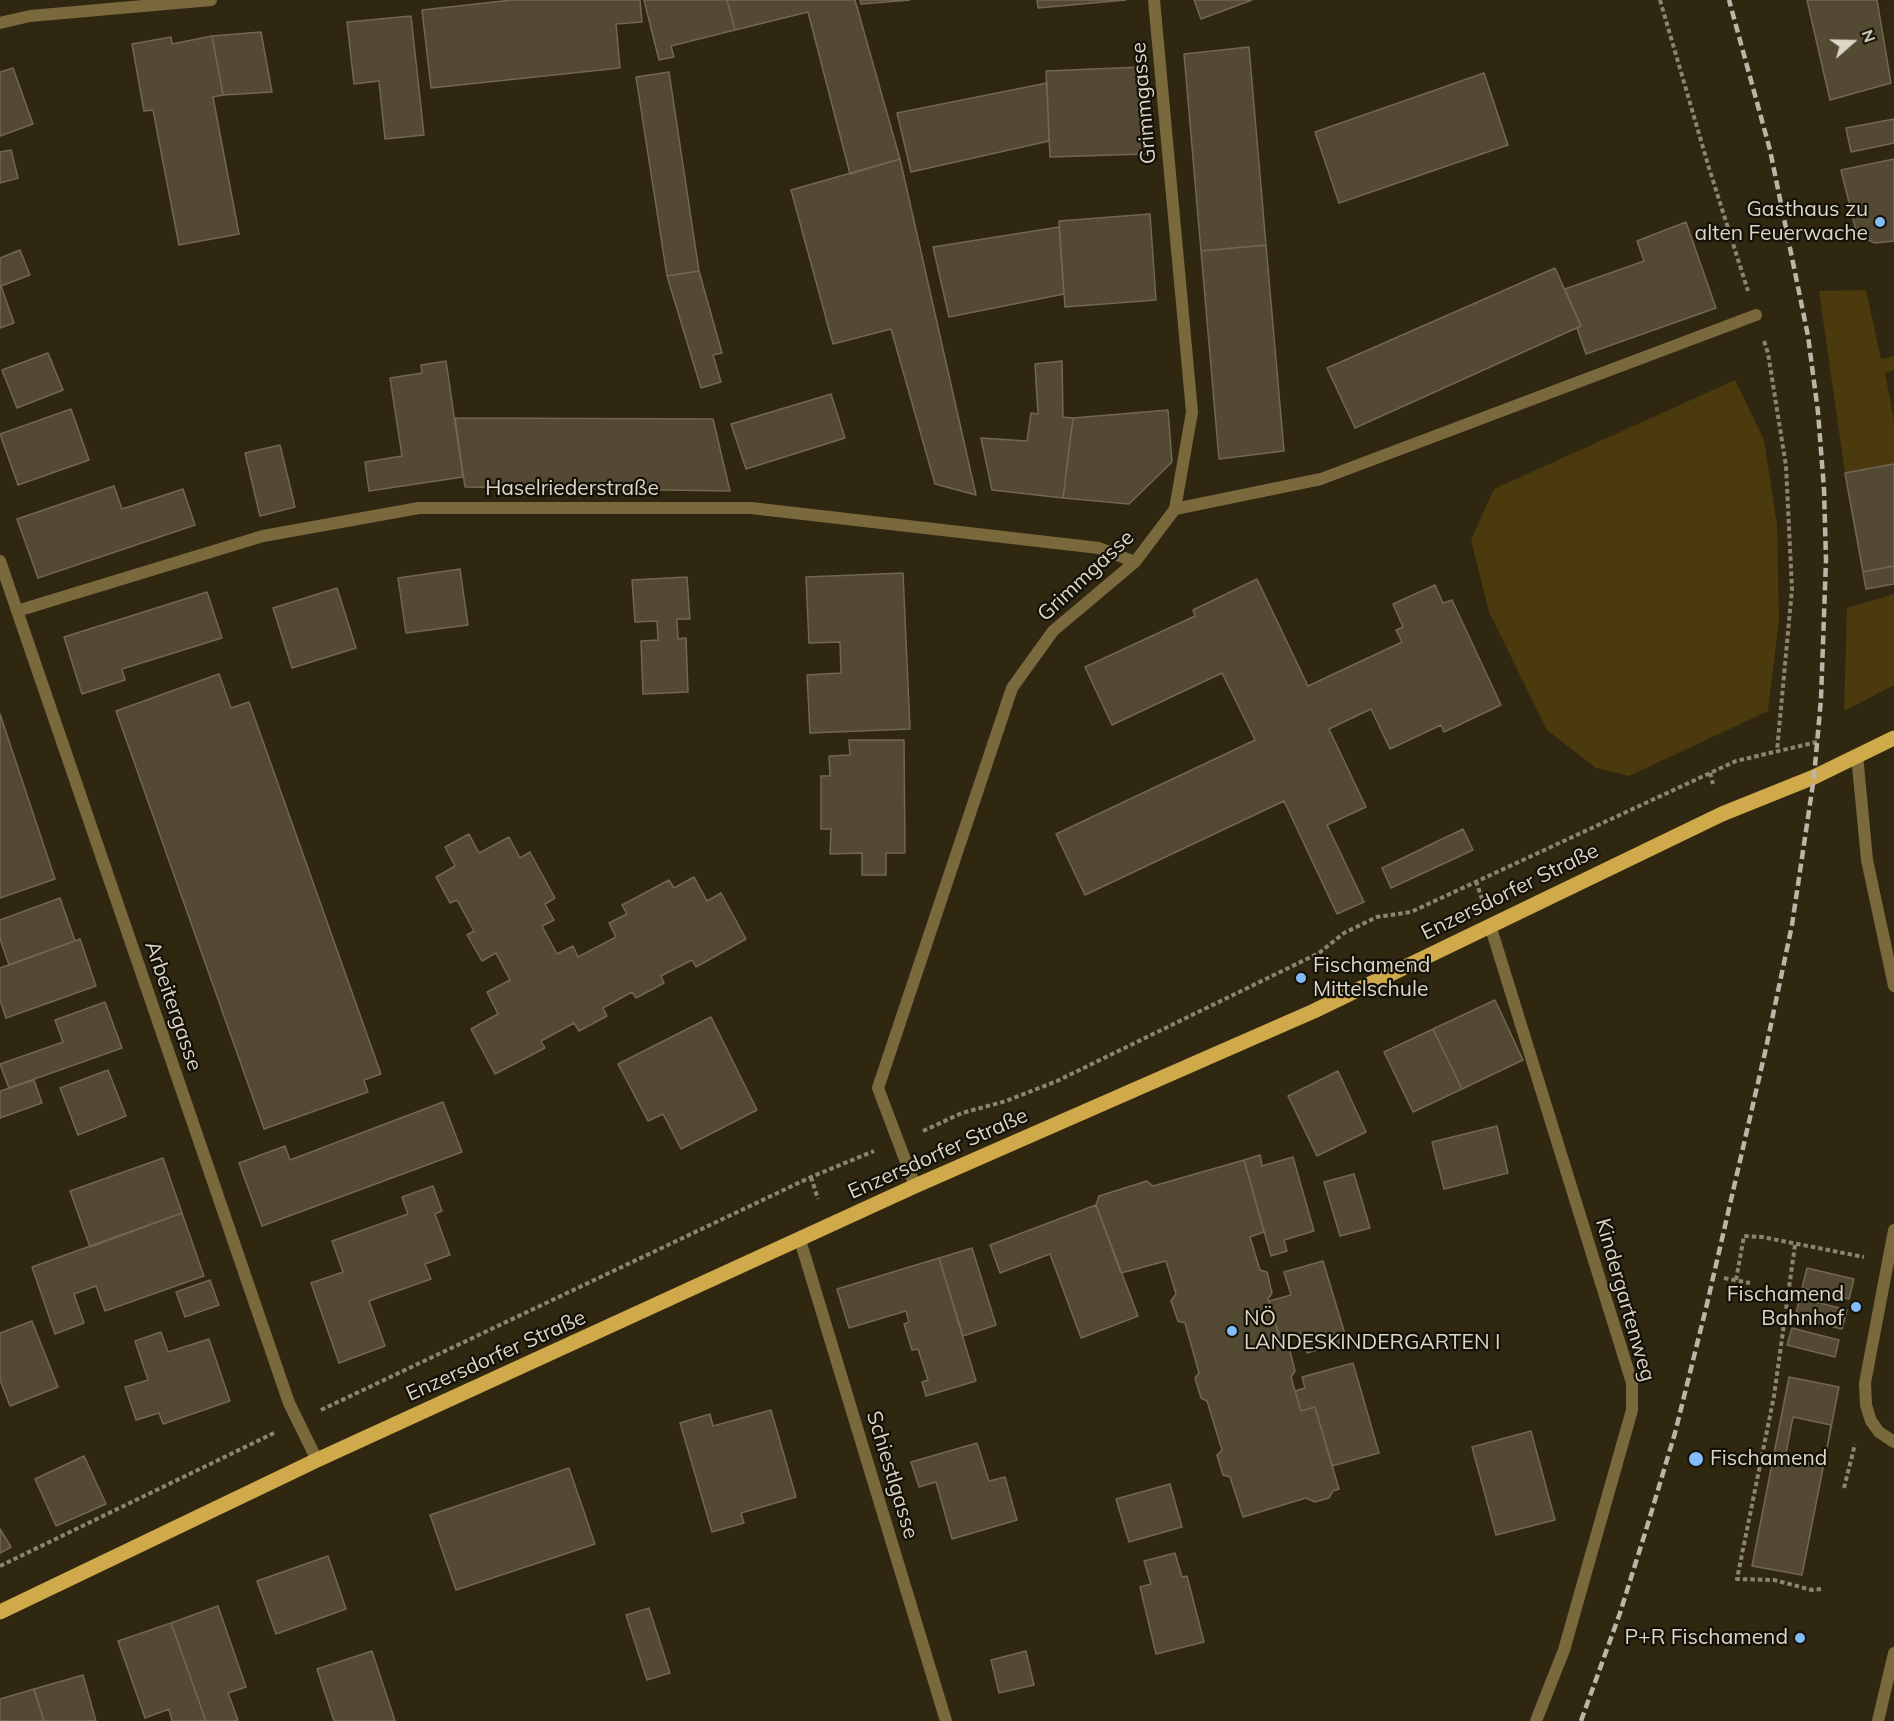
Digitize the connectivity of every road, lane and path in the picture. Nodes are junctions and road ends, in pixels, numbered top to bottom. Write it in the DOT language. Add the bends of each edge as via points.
graph roads {
  1 [pos="211,0"];
  2 [pos="1154,0"];
  3 [pos="1660,0"];
  4 [pos="0,24"];
  5 [pos="1756,315"];
  6 [pos="1175,509"];
  7 [pos="0,561"];
  8 [pos="1135,562"];
  9 [pos="17,611"];
  10 [pos="1827,737"];
  11 [pos="1894,738"];
  12 [pos="1777,751"];
  13 [pos="1857,755"];
  14 [pos="1710,773"];
  15 [pos="1713,784"];
  16 [pos="1490,925"];
  17 [pos="1894,986"];
  18 [pos="897,1142"];
  19 [pos="915,1186"];
  20 [pos="1894,1230"];
  21 [pos="800,1240"];
  22 [pos="1795,1245"];
  23 [pos="1888,1261"];
  24 [pos="1724,1278"];
  25 [pos="1736,1280"];
  26 [pos="1750,1283"];
  27 [pos="298,1421"];
  28 [pos="1894,1442"];
  29 [pos="317,1461"];
  30 [pos="0,1566"];
  31 [pos="1822,1589"];
  32 [pos="0,1612"];
  33 [pos="1894,1653"];
  34 [pos="946,1721"];
  35 [pos="1536,1721"];
  36 [pos="1878,1721"];
  1 -- 4 [label="street" via="30,16"];
  2 -- 6 [label="street, Grimmgasse" via="1192,412"];
  3 -- 5 [label="path"];
  5 -- 6 [label="street" via="1321,479"];
  5 -- 12 [label="path" via="1768,352 1786,466 1792,589"];
  6 -- 8 [label="street, Grimmgasse"];
  7 -- 9 [label="street, Arbeitergasse"];
  8 -- 9 [label="street, Haselriederstraße" via="1099,548 752,508 419,508 263,536"];
  8 -- 18 [label="street, Grimmgasse" via="1053,631 1012,688 878,1088"];
  9 -- 27 [label="street, Arbeitergasse"];
  10 -- 12 [label="path"];
  11 -- 13 [label="main road, Enzersdorfer Straße"];
  12 -- 14 [label="path" via="1736,761"];
  13 -- 16 [label="main road, Enzersdorfer Straße" via="1722,814"];
  13 -- 17 [label="street" via="1867,860"];
  14 -- 15 [label="path"];
  14 -- 18 [label="path" via="1411,912 1377,917 1344,933 1320,953 1057,1081 962,1113"];
  16 -- 19 [label="main road, Enzersdorfer Straße" via="1314,1011"];
  16 -- 35 [label="street, Kindergartenweg" via="1632,1383 1632,1410 1564,1650"];
  18 -- 19 [label="street, Grimmgasse"];
  18 -- 27 [label="path" via="811,1177"];
  19 -- 21 [label="main road, Enzersdorfer Straße"];
  20 -- 23 [label="street"];
  21 -- 29 [label="main road, Enzersdorfer Straße"];
  21 -- 34 [label="street, Schiestlgasse"];
  22 -- 23 [label="path"];
  22 -- 25 [label="path" via="1744,1236"];
  22 -- 31 [label="path" via="1774,1396 1737,1580 1774,1580"];
  23 -- 28 [label="street" via="1865,1383 1871,1421"];
  24 -- 25 [label="path"];
  25 -- 26 [label="path"];
  27 -- 29 [label="street, Arbeitergasse"];
  27 -- 30 [label="path"];
  29 -- 32 [label="main road, Enzersdorfer Straße"];
  33 -- 36 [label="street"];
}
